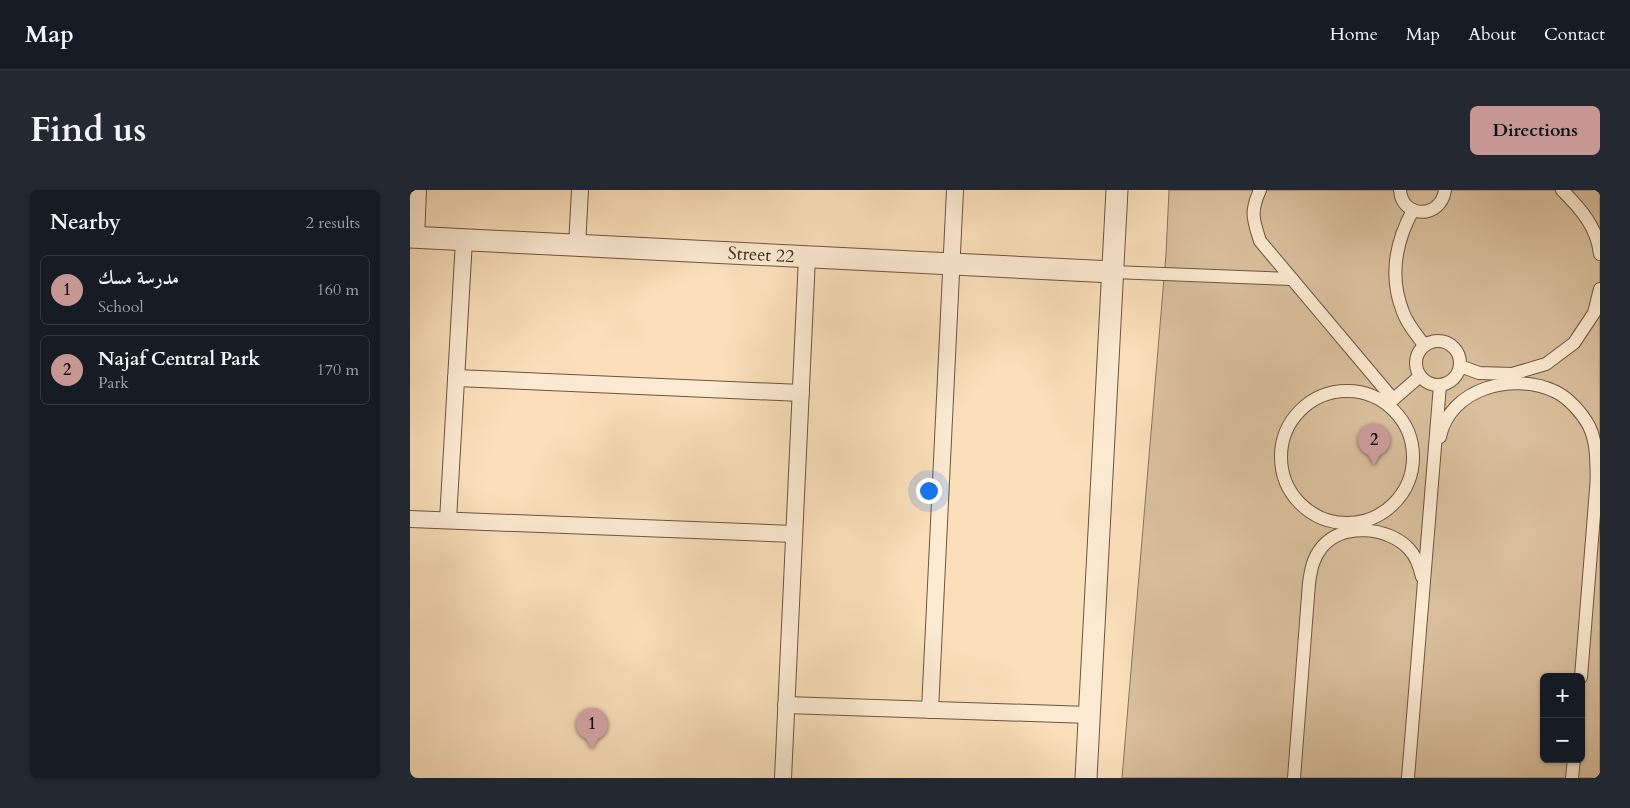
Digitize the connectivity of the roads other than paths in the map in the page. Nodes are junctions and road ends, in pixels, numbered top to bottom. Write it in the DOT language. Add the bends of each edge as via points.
graph roads {
  1 [pos="418,190"];
  2 [pos="580,190"];
  3 [pos="955,190"];
  4 [pos="1117,190"];
  5 [pos="1260,190"];
  6 [pos="1400,190"];
  7 [pos="1446,190"];
  8 [pos="1562,190"];
  9 [pos="1413,210"];
  10 [pos="413,238"];
  11 [pos="464,240"];
  12 [pos="576,246"];
  13 [pos="1600,254"];
  14 [pos="807,257"];
  15 [pos="952,264"];
  16 [pos="1113,272"];
  17 [pos="1292,279"];
  18 [pos="1600,289"];
  19 [pos="1424,345"];
  20 [pos="1460,366"];
  21 [pos="1420,376"];
  22 [pos="456,378"];
  23 [pos="1440,385"];
  24 [pos="801,393"];
  25 [pos="1390,401"];
  26 [pos="1600,444"];
  27 [pos="1433,467"];
  28 [pos="1596,486"];
  29 [pos="410,518"];
  30 [pos="448,520"];
  31 [pos="1356,527"];
  32 [pos="794,534"];
  33 [pos="1424,586"];
  34 [pos="1581,673"];
  35 [pos="786,705"];
  36 [pos="930,710"];
  37 [pos="1089,715"];
  38 [pos="1574,763"];
  39 [pos="783,778"];
  40 [pos="1086,778"];
  41 [pos="1294,778"];
  42 [pos="1408,778"];
  43 [pos="1572,778"];
  1 -- 10 [label="street"];
  2 -- 12 [label="street"];
  3 -- 15 [label="street"];
  4 -- 16 [label="street"];
  5 -- 17 [label="street" via="1253,207 1260,241"];
  6 -- 9 [label="street" via="1402,200"];
  7 -- 9 [label="street" via="1436,208 1421,212"];
  8 -- 13 [label="street" via="1584,212 1599,244"];
  9 -- 19 [label="street" via="1397,248 1395,281 1403,314"];
  10 -- 11 [label="street, Street 22"];
  11 -- 12 [label="street, Street 22"];
  11 -- 22 [label="street"];
  12 -- 14 [label="street, Street 22"];
  14 -- 15 [label="street, Street 22"];
  14 -- 24 [label="street"];
  15 -- 16 [label="street, Street 22"];
  15 -- 36 [label="street"];
  16 -- 17 [label="street"];
  16 -- 37 [label="street"];
  17 -- 25 [label="street"];
  18 -- 20 [label="street" via="1594,313 1574,343 1546,364 1512,374 1479,373"];
  19 -- 20 [label="street" via="1440,340 1448,342 1458,352"];
  19 -- 21 [label="street" via="1416,362"];
  20 -- 23 [label="street" via="1454,379"];
  21 -- 23 [label="street"];
  21 -- 25 [label="street"];
  22 -- 24 [label="street"];
  22 -- 30 [label="street"];
  23 -- 27 [label="street"];
  24 -- 32 [label="street"];
  25 -- 31 [label="street" via="1412,441 1414,464 1408,486 1395,504"];
  25 -- 31 [label="street" via="1368,393 1345,390 1324,394 1306,404 1291,420 1282,440 1280,461 1285,482 1296,501 1326,520"];
  26 -- 28 [label="street"];
  27 -- 28 [label="street" via="1441,430 1455,407 1477,391 1505,383 1532,384 1555,391 1574,405 1589,426 1595,447"];
  27 -- 33 [label="street"];
  28 -- 34 [label="street"];
  29 -- 30 [label="street"];
  30 -- 32 [label="street"];
  31 -- 33 [label="street" via="1394,538 1410,550 1420,568"];
  31 -- 41 [label="street" via="1323,546 1313,560 1308,583"];
  32 -- 35 [label="street"];
  33 -- 42 [label="street"];
  35 -- 36 [label="street"];
  35 -- 39 [label="street"];
  36 -- 37 [label="street"];
  37 -- 40 [label="street"];
  38 -- 43 [label="street"];
}
